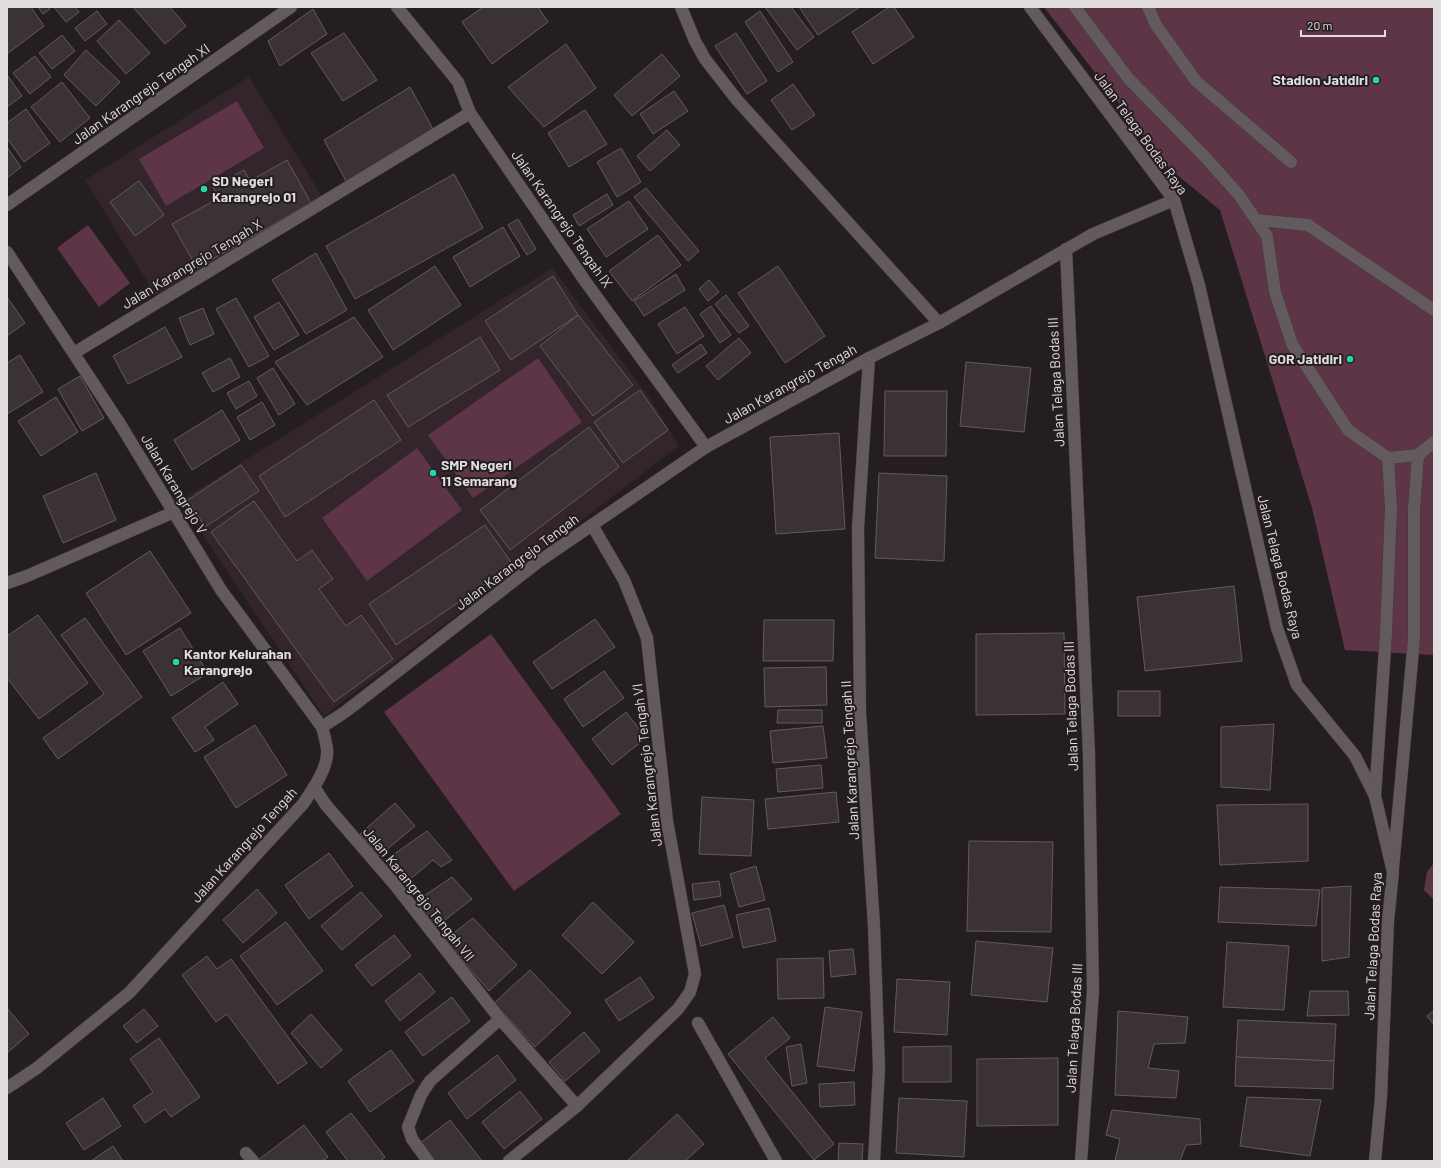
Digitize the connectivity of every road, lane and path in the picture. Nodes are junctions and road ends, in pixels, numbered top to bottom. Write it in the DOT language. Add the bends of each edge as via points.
graph roads {
  1 [pos="291,7"];
  2 [pos="397,7"];
  3 [pos="681,7"];
  4 [pos="1030,7"];
  5 [pos="1075,7"];
  6 [pos="1148,7"];
  7 [pos="470,113"];
  8 [pos="1292,162"];
  9 [pos="1174,200"];
  10 [pos="7,205"];
  11 [pos="1256,220"];
  12 [pos="1066,249"];
  13 [pos="7,252"];
  14 [pos="1434,310"];
  15 [pos="939,323"];
  16 [pos="74,353"];
  17 [pos="869,358"];
  18 [pos="1434,442"];
  19 [pos="706,447"];
  20 [pos="1418,455"];
  21 [pos="1388,458"];
  22 [pos="174,512"];
  23 [pos="592,525"];
  24 [pos="7,583"];
  25 [pos="322,727"];
  26 [pos="314,787"];
  27 [pos="1375,796"];
  28 [pos="1393,872"];
  29 [pos="500,1019"];
  30 [pos="698,1023"];
  31 [pos="7,1088"];
  32 [pos="577,1106"];
  33 [pos="428,1161"];
  34 [pos="509,1161"];
  35 [pos="776,1161"];
  36 [pos="874,1161"];
  37 [pos="1081,1161"];
  38 [pos="1376,1161"];
  1 -- 10 [label="street, Jalan Karangrejo Tengah XI"];
  2 -- 7 [label="street, Jalan Karangrejo Tengah IX" via="458,82"];
  3 -- 15 [label="street" via="705,59 737,100"];
  4 -- 9 [label="street, Jalan Telaga Bodas Raya"];
  5 -- 11 [label="street" via="1128,78 1239,195"];
  6 -- 8 [label="street" via="1156,24 1196,80"];
  7 -- 16 [label="street, Jalan Karangrejo Tengah X"];
  7 -- 19 [label="street, Jalan Karangrejo Tengah IX" via="585,280"];
  9 -- 12 [label="street, Jalan Karangrejo Tengah" via="1093,234"];
  9 -- 27 [label="street, Jalan Telaga Bodas Raya" via="1199,285 1277,628 1297,685 1355,756"];
  11 -- 14 [label="street" via="1308,225"];
  11 -- 21 [label="street" via="1267,236 1275,292 1292,344 1348,430"];
  12 -- 15 [label="street, Jalan Karangrejo Tengah"];
  12 -- 37 [label="street, Jalan Telaga Bodas III" via="1089,754 1093,976"];
  13 -- 16 [label="street, Jalan Karangrejo V"];
  15 -- 17 [label="street, Jalan Karangrejo Tengah"];
  16 -- 22 [label="street, Jalan Karangrejo V"];
  17 -- 19 [label="street, Jalan Karangrejo Tengah"];
  17 -- 36 [label="street, Jalan Karangrejo Tengah II" via="858,528 860,712 874,926 879,1068"];
  18 -- 20 [label="street"];
  19 -- 23 [label="street, Jalan Karangrejo Tengah"];
  20 -- 21 [label="street"];
  20 -- 28 [label="street" via="1414,509 1414,639"];
  21 -- 27 [label="street" via="1391,507 1387,618"];
  22 -- 24 [label="street"];
  22 -- 25 [label="street, Jalan Karangrejo V" via="221,590"];
  23 -- 25 [label="street, Jalan Karangrejo Tengah" via="538,562 345,712"];
  23 -- 32 [label="street, Jalan Karangrejo Tengah VI" via="624,580 647,638 667,821 695,974 690,992 678,1009"];
  25 -- 26 [label="street, Jalan Karangrejo Tengah" via="328,750 324,768"];
  26 -- 29 [label="street, Jalan Karangrejo Tengah VII"];
  26 -- 31 [label="street, Jalan Karangrejo Tengah" via="303,804 129,993 37,1068"];
  27 -- 28 [label="street, Jalan Telaga Bodas Raya"];
  28 -- 38 [label="street, Jalan Telaga Bodas Raya" via="1388,922"];
  29 -- 32 [label="street, Jalan Karangrejo Tengah VII"];
  29 -- 33 [label="street" via="430,1081 421,1095 408,1127 412,1139"];
  30 -- 35 [label="street"];
  32 -- 34 [label="street"];
}
